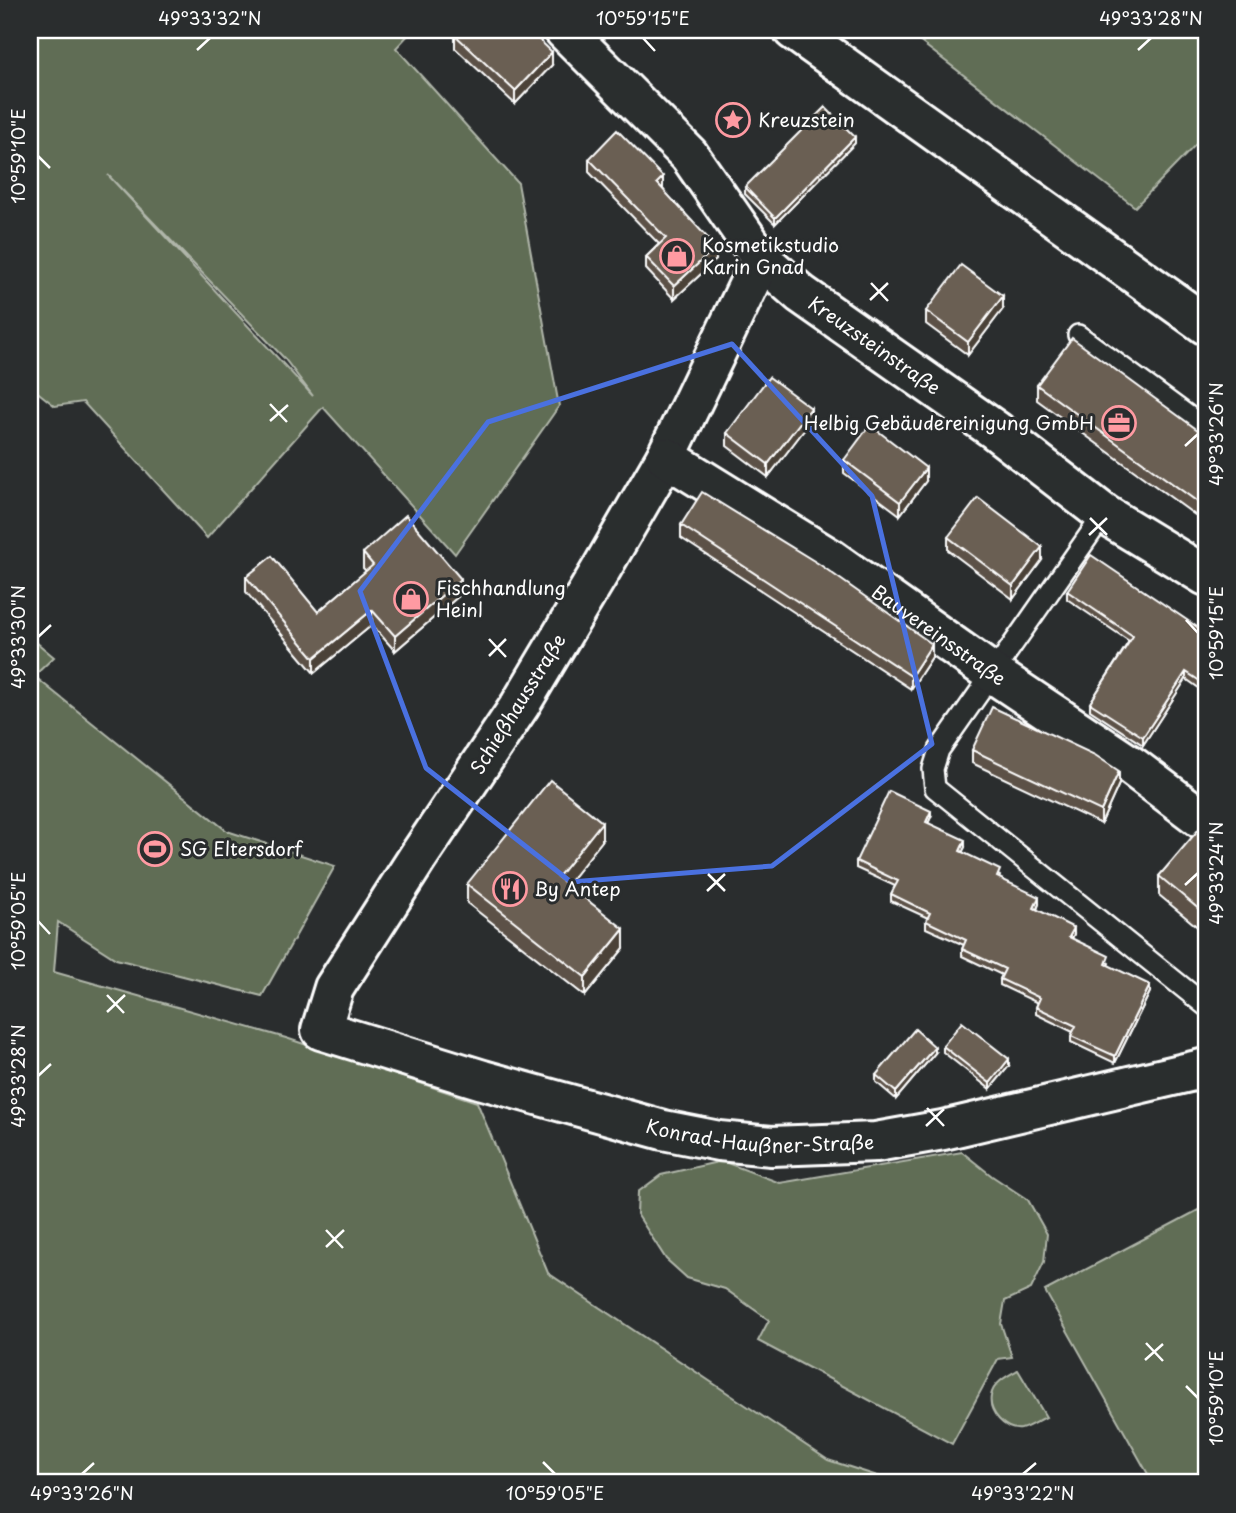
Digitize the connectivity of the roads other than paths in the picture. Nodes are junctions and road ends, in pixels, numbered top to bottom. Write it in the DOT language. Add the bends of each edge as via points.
graph roads {
  1 [pos="564,30"];
  2 [pos="793,30"];
  3 [pos="761,259"];
  4 [pos="1206,325"];
  5 [pos="1077,335"];
  6 [pos="1206,429"];
  7 [pos="666,457"];
  8 [pos="1104,514"];
  9 [pos="1204,570"];
  10 [pos="992,673"];
  11 [pos="1206,821"];
  12 [pos="1206,1006"];
  13 [pos="321,1030"];
  14 [pos="1206,1068"];
  1 -- 3 [label="street, Kreuzsteinstraße" via="689,155"];
  2 -- 4 [label="street"];
  3 -- 7 [label="street, Schießhausstraße"];
  3 -- 8 [label="street, Kreuzsteinstraße" via="801,294 995,430"];
  5 -- 6 [label="lane"];
  7 -- 10 [label="street, Bauvereinsstraße" via="831,559"];
  7 -- 13 [label="street, Schießhausstraße" via="520,705 334,988"];
  8 -- 9 [label="street, Kreuzsteinstraße"];
  8 -- 10 [label="lane"];
  10 -- 11 [label="street, Bauvereinsstraße"];
  10 -- 12 [label="lane" via="939,750 933,769 935,788"];
  13 -- 14 [label="street, Konrad-Haußner-Straße" via="663,1130 719,1142 772,1146 876,1142 916,1135"];
}
